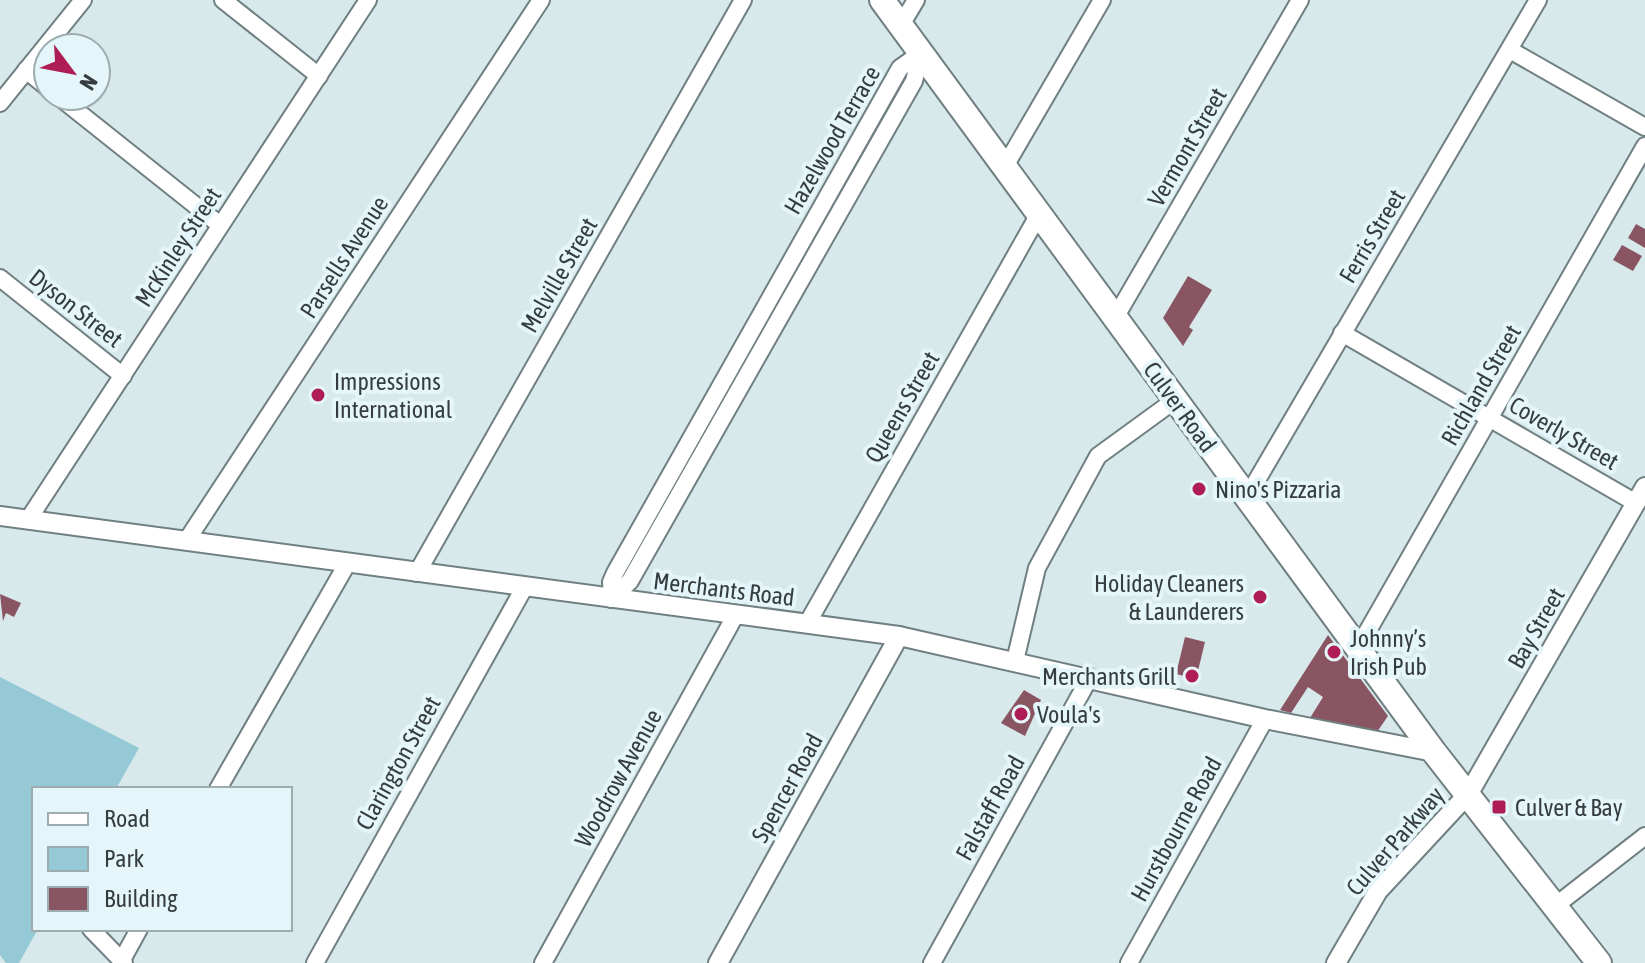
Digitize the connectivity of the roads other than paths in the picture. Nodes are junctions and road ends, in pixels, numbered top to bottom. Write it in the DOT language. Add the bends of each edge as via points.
graph roads {
  1 [pos="83,0"];
  2 [pos="223,0"];
  3 [pos="368,0"];
  4 [pos="541,0"];
  5 [pos="743,0"];
  6 [pos="882,0"];
  7 [pos="916,0"];
  8 [pos="1102,0"];
  9 [pos="1300,0"];
  10 [pos="1538,0"];
  11 [pos="901,25"];
  12 [pos="1510,50"];
  13 [pos="921,53"];
  14 [pos="26,70"];
  15 [pos="32,75"];
  16 [pos="319,76"];
  17 [pos="0,103"];
  18 [pos="78,112"];
  19 [pos="1645,127"];
  20 [pos="1645,146"];
  21 [pos="1004,168"];
  22 [pos="1039,214"];
  23 [pos="220,225"];
  24 [pos="0,278"];
  25 [pos="1115,318"];
  26 [pos="1342,333"];
  27 [pos="123,376"];
  28 [pos="1175,400"];
  29 [pos="1490,418"];
  30 [pos="1641,495"];
  31 [pos="1247,497"];
  32 [pos="0,516"];
  33 [pos="28,520"];
  34 [pos="187,540"];
  35 [pos="347,564"];
  36 [pos="417,573"];
  37 [pos="524,588"];
  38 [pos="612,599"];
  39 [pos="735,616"];
  40 [pos="807,624"];
  41 [pos="899,636"];
  42 [pos="1358,648"];
  43 [pos="1015,661"];
  44 [pos="1090,677"];
  45 [pos="1265,719"];
  46 [pos="1434,752"];
  47 [pos="219,787"];
  48 [pos="1469,793"];
  49 [pos="1645,836"];
  50 [pos="1555,906"];
  51 [pos="93,931"];
  52 [pos="138,931"];
  53 [pos="123,962"];
  54 [pos="315,963"];
  55 [pos="543,963"];
  56 [pos="718,963"];
  57 [pos="932,963"];
  58 [pos="1129,963"];
  59 [pos="1336,963"];
  60 [pos="1599,963"];
  1 -- 14 [label="street"];
  2 -- 16 [label="street"];
  3 -- 16 [label="street, McKinley Street"];
  4 -- 34 [label="street, Parsells Avenue"];
  5 -- 36 [label="street, Melville Street"];
  6 -- 11 [label="main road, Culver Road"];
  7 -- 11 [label="street"];
  8 -- 21 [label="street"];
  9 -- 25 [label="street, Vermont Street"];
  10 -- 12 [label="street, Ferris Street"];
  11 -- 13 [label="main road, Culver Road"];
  12 -- 19 [label="street"];
  12 -- 26 [label="street, Ferris Street"];
  13 -- 21 [label="main road, Culver Road"];
  13 -- 38 [label="street, Hazelwood Terrace" via="900,68 623,559 611,582"];
  14 -- 15 [label="street"];
  14 -- 17 [label="street"];
  16 -- 23 [label="street, McKinley Street"];
  18 -- 23 [label="street"];
  20 -- 29 [label="street, Richland Street"];
  21 -- 22 [label="main road, Culver Road"];
  22 -- 25 [label="main road, Culver Road"];
  22 -- 40 [label="street, Queens Street"];
  23 -- 27 [label="street, McKinley Street"];
  24 -- 27 [label="street, Dyson Street"];
  25 -- 28 [label="main road, Culver Road"];
  26 -- 29 [label="street, Coverly Street"];
  26 -- 31 [label="street, Ferris Street"];
  27 -- 33 [label="street, McKinley Street"];
  28 -- 31 [label="main road, Culver Road"];
  28 -- 43 [label="street" via="1098,456 1037,568"];
  29 -- 30 [label="street, Coverly Street"];
  29 -- 42 [label="street, Richland Street"];
  30 -- 48 [label="street, Bay Street"];
  31 -- 42 [label="main road, Culver Road"];
  32 -- 33 [label="street, Merchants Road"];
  33 -- 34 [label="street, Merchants Road"];
  34 -- 35 [label="street, Merchants Road"];
  35 -- 36 [label="street, Merchants Road"];
  35 -- 47 [label="street"];
  36 -- 37 [label="street, Merchants Road"];
  37 -- 38 [label="street, Merchants Road"];
  37 -- 54 [label="street, Clarington Street"];
  38 -- 39 [label="street, Merchants Road"];
  39 -- 40 [label="street, Merchants Road"];
  39 -- 55 [label="street, Woodrow Avenue"];
  40 -- 41 [label="street, Merchants Road"];
  41 -- 43 [label="street, Merchants Road"];
  41 -- 56 [label="street, Spencer Road"];
  42 -- 46 [label="main road, Culver Road"];
  43 -- 44 [label="street, Merchants Road"];
  44 -- 45 [label="street, Merchants Road"];
  44 -- 57 [label="street, Falstaff Road"];
  45 -- 46 [label="street, Merchants Road"];
  45 -- 58 [label="street, Hurstbourne Road"];
  46 -- 48 [label="main road, Culver Road"];
  48 -- 50 [label="main road, Culver Road"];
  48 -- 59 [label="street, Culver Parkway" via="1378,891"];
  49 -- 50 [label="street"];
  50 -- 60 [label="main road, Culver Road"];
  51 -- 53 [label="street"];
  52 -- 53 [label="street"];
}
